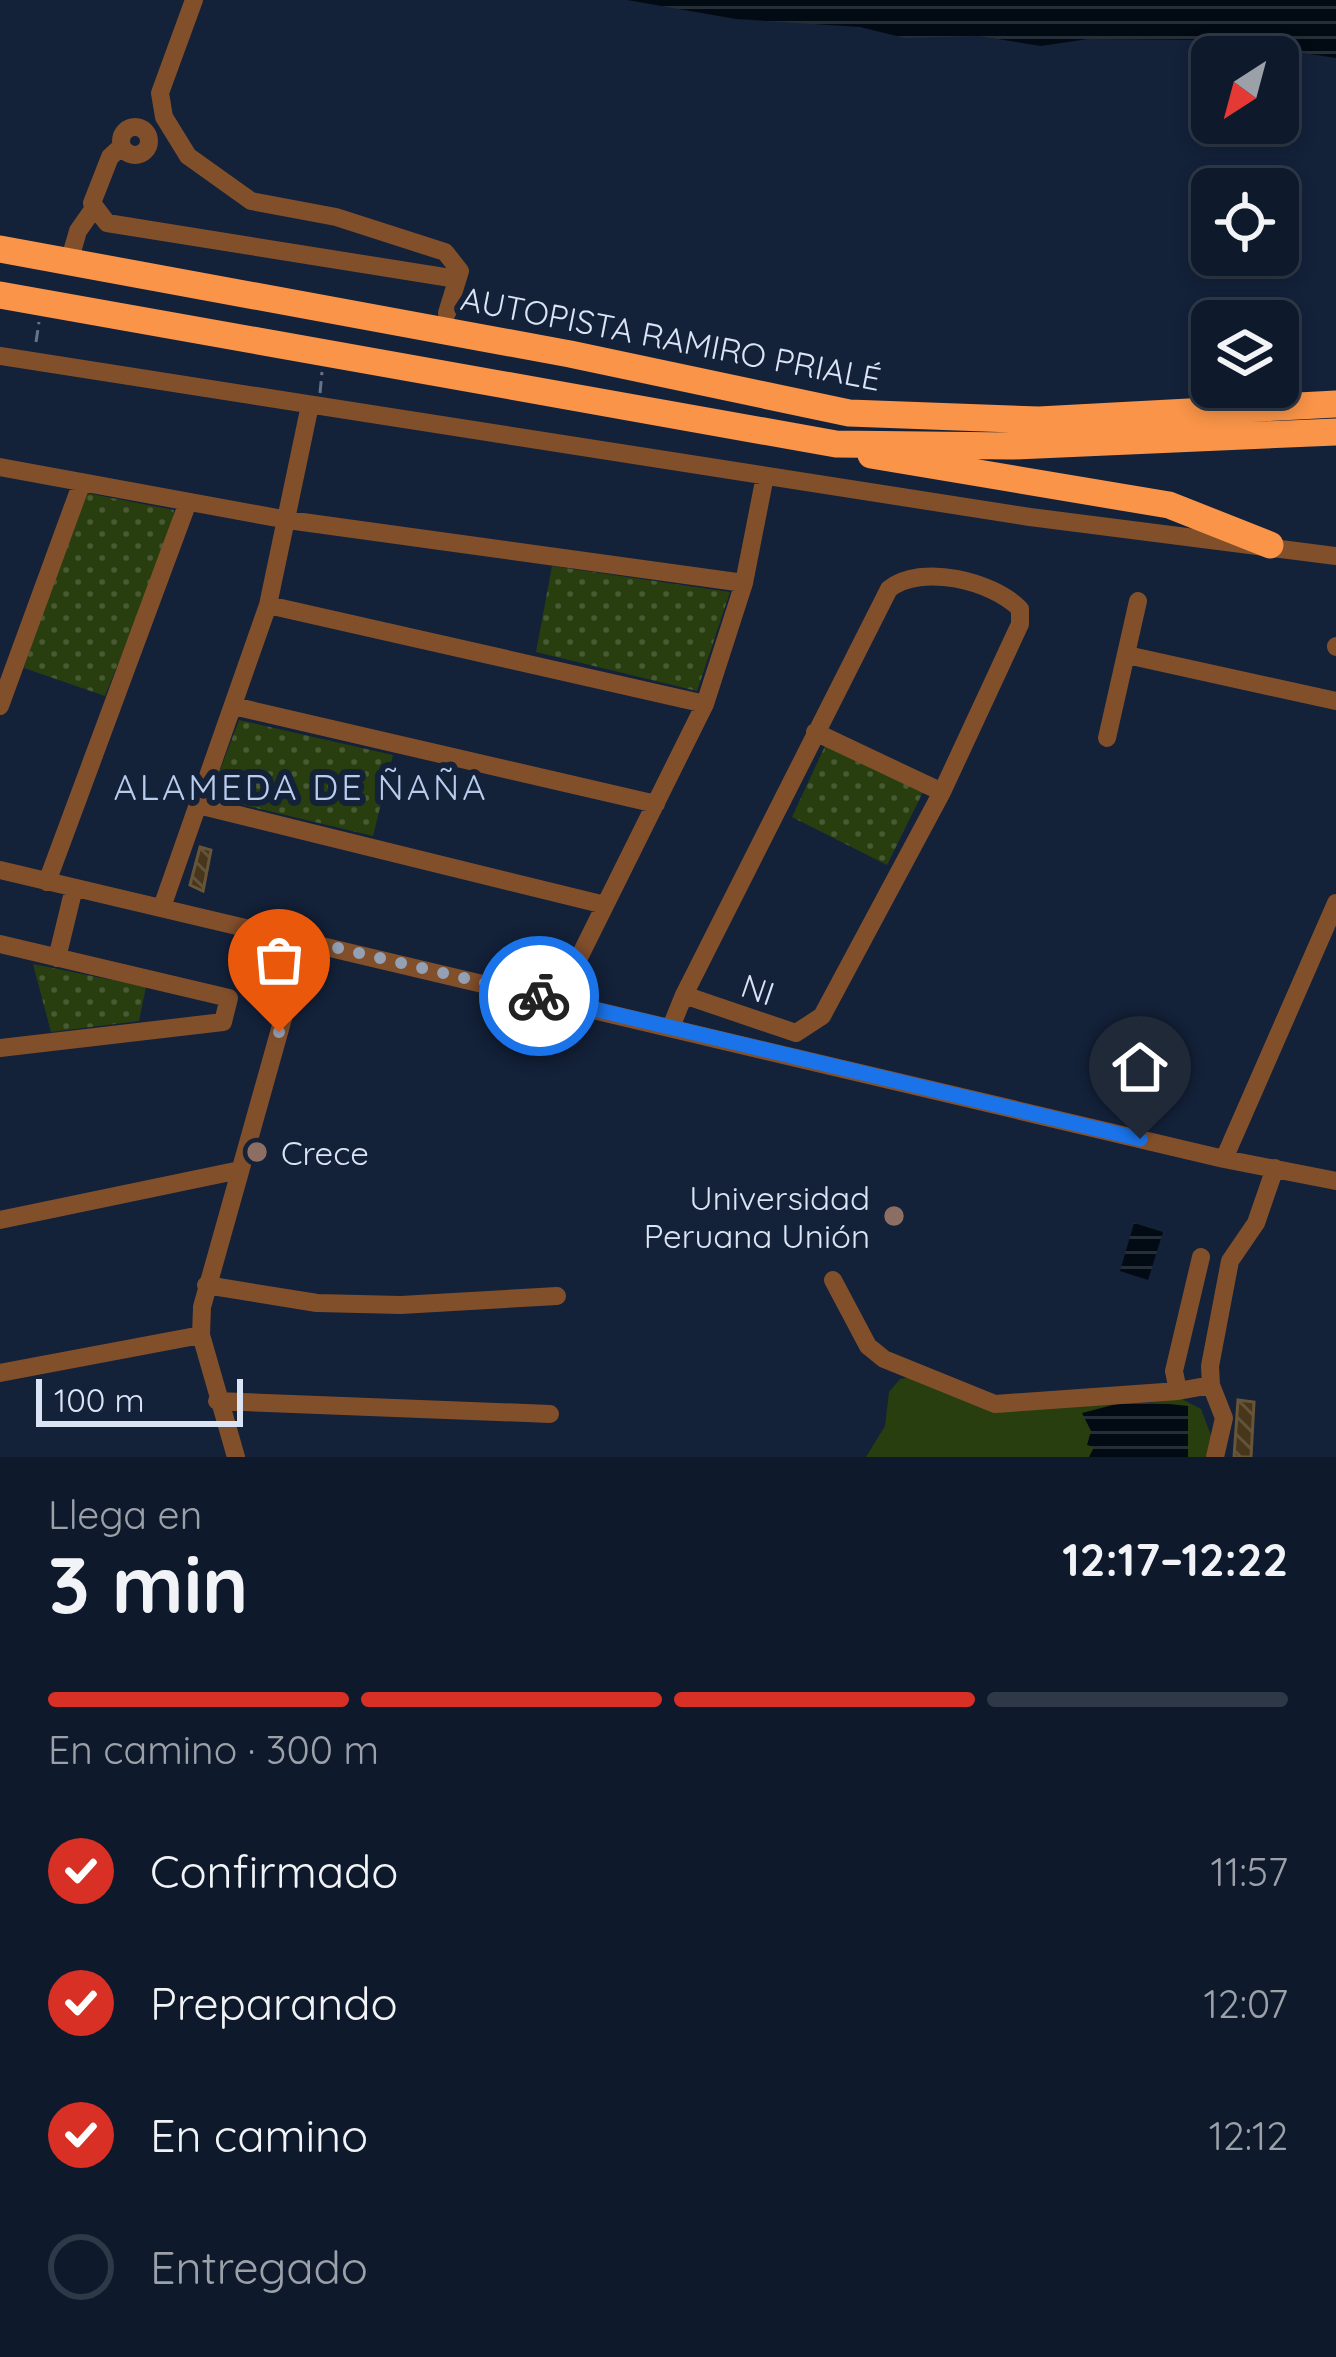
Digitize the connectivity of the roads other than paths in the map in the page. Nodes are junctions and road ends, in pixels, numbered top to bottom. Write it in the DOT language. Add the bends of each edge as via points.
graph roads {
  1 [pos="194,0"];
  2 [pos="122,146"];
  3 [pos="94,208"];
  4 [pos="0,249"];
  5 [pos="70,262"];
  6 [pos="457,279"];
  7 [pos="0,295"];
  8 [pos="447,313"];
  9 [pos="0,356"];
  10 [pos="1336,404"];
  11 [pos="314,405"];
  12 [pos="1336,432"];
  13 [pos="853,443"];
  14 [pos="0,467"];
  15 [pos="765,476"];
  16 [pos="82,482"];
  17 [pos="188,502"];
  18 [pos="289,520"];
  19 [pos="1270,545"];
  20 [pos="1336,556"];
  21 [pos="744,583"];
  22 [pos="1138,601"];
  23 [pos="268,605"];
  24 [pos="1127,655"];
  25 [pos="1336,701"];
  26 [pos="705,704"];
  27 [pos="0,706"];
  28 [pos="232,706"];
  29 [pos="815,732"];
  30 [pos="1107,738"];
  31 [pos="942,792"];
  32 [pos="656,804"];
  33 [pos="198,806"];
  34 [pos="0,870"];
  35 [pos="47,882"];
  36 [pos="74,888"];
  37 [pos="1336,904"];
  38 [pos="605,905"];
  39 [pos="162,907"];
  40 [pos="305,940"];
  41 [pos="0,944"];
  42 [pos="57,958"];
  43 [pos="684,995"];
  44 [pos="558,1000"];
  45 [pos="671,1027"];
  46 [pos="0,1048"];
  47 [pos="1224,1159"];
  48 [pos="1275,1168"];
  49 [pos="240,1169"];
  50 [pos="1336,1180"];
  51 [pos="0,1220"];
  52 [pos="1201,1257"];
  53 [pos="833,1280"];
  54 [pos="206,1285"];
  55 [pos="557,1296"];
  56 [pos="201,1335"];
  57 [pos="0,1373"];
  58 [pos="1211,1385"];
  59 [pos="1178,1391"];
  60 [pos="217,1400"];
  61 [pos="550,1414"];
  62 [pos="236,1457"];
  63 [pos="251,1457"];
  64 [pos="1215,1457"];
  1 -- 6 [label="street" via="160,93 164,117 188,156 251,201 445,252 458,262"];
  2 -- 3 [label="street" via="96,184"];
  3 -- 5 [label="street"];
  3 -- 6 [label="street" via="107,223"];
  4 -- 5 [label="highway, AUTOPISTA RAMIRO PRIALÉ"];
  5 -- 10 [label="highway, AUTOPISTA RAMIRO PRIALÉ" via="849,413 1039,419"];
  6 -- 8 [label="street"];
  7 -- 13 [label="highway, AUTOPISTA RAMIRO PRIALÉ"];
  9 -- 11 [label="street"];
  11 -- 15 [label="street"];
  11 -- 18 [label="street"];
  12 -- 13 [label="highway, AUTOPISTA RAMIRO PRIALÉ" via="1013,446"];
  13 -- 19 [label="highway" via="878,460 1169,505"];
  14 -- 16 [label="street"];
  15 -- 19 [label="street"];
  15 -- 21 [label="street"];
  16 -- 17 [label="street"];
  16 -- 27 [label="street"];
  17 -- 18 [label="street"];
  17 -- 35 [label="street"];
  18 -- 21 [label="street"];
  18 -- 23 [label="street"];
  19 -- 20 [label="street"];
  21 -- 26 [label="street"];
  22 -- 24 [label="street"];
  23 -- 26 [label="street"];
  23 -- 28 [label="street"];
  24 -- 25 [label="street"];
  24 -- 30 [label="street"];
  26 -- 32 [label="street"];
  28 -- 32 [label="street"];
  28 -- 33 [label="street"];
  29 -- 31 [label="street"];
  29 -- 31 [label="street" via="889,589 904,577 927,574 1007,596 1020,609 1020,624"];
  29 -- 43 [label="street"];
  31 -- 43 [label="street, NI" via="812,1027 796,1034"];
  32 -- 38 [label="street"];
  33 -- 38 [label="street"];
  33 -- 39 [label="street"];
  34 -- 35 [label="street"];
  35 -- 36 [label="street"];
  36 -- 39 [label="street"];
  36 -- 42 [label="street"];
  37 -- 47 [label="street"];
  38 -- 44 [label="street"];
  39 -- 40 [label="street"];
  40 -- 44 [label="street"];
  40 -- 49 [label="street"];
  41 -- 42 [label="street"];
  42 -- 46 [label="street" via="229,998 223,1022"];
  43 -- 45 [label="street"];
  44 -- 45 [label="street"];
  45 -- 47 [label="street"];
  47 -- 48 [label="street"];
  48 -- 50 [label="street"];
  48 -- 58 [label="street" via="1256,1223 1230,1261"];
  49 -- 51 [label="street"];
  49 -- 54 [label="street"];
  52 -- 59 [label="street" via="1174,1371"];
  53 -- 59 [label="street" via="868,1346 884,1359 995,1404"];
  54 -- 55 [label="street" via="317,1303"];
  54 -- 56 [label="street"];
  56 -- 57 [label="street"];
  56 -- 60 [label="street"];
  58 -- 59 [label="street"];
  58 -- 64 [label="street" via="1224,1418"];
  60 -- 61 [label="street"];
  60 -- 62 [label="street"];
  62 -- 63 [label="street"];
}
